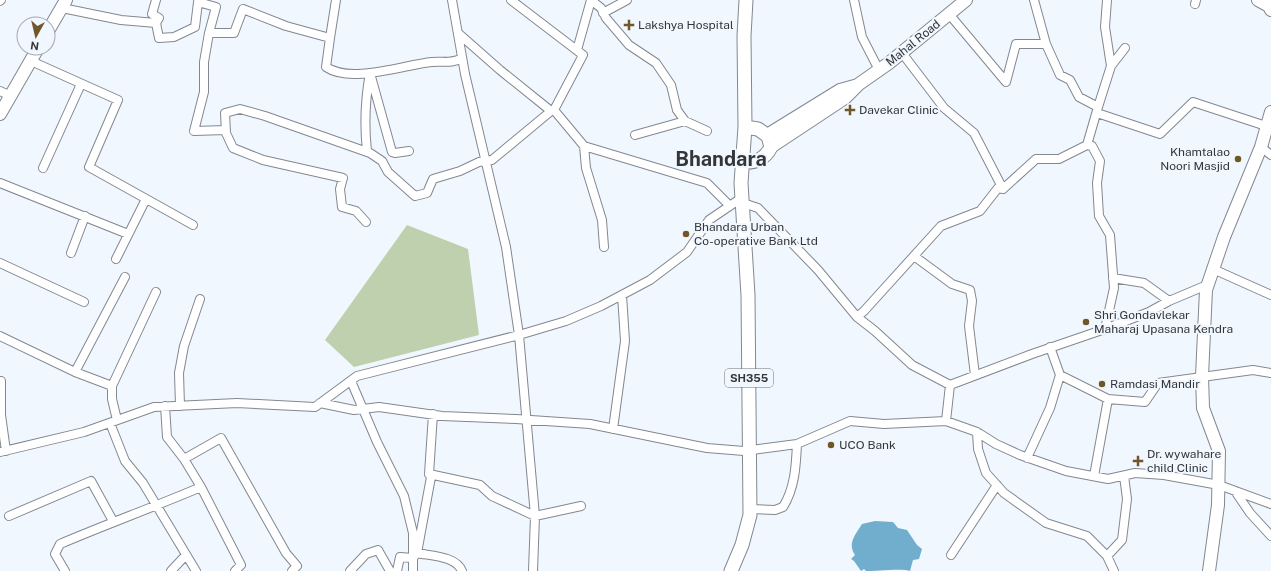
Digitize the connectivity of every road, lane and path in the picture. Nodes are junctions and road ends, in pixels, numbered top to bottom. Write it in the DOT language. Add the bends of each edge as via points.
graph roads {
  1 [pos="156,0"];
  2 [pos="336,0"];
  3 [pos="452,0"];
  4 [pos="511,0"];
  5 [pos="591,0"];
  6 [pos="627,0"];
  7 [pos="746,0"];
  8 [pos="854,0"];
  9 [pos="966,0"];
  10 [pos="1034,0"];
  11 [pos="1107,0"];
  12 [pos="1258,0"];
  13 [pos="217,3"];
  14 [pos="64,4"];
  15 [pos="1271,10"];
  16 [pos="603,13"];
  17 [pos="949,14"];
  18 [pos="56,18"];
  19 [pos="156,23"];
  20 [pos="209,32"];
  21 [pos="458,33"];
  22 [pos="330,38"];
  23 [pos="1046,44"];
  24 [pos="1124,48"];
  25 [pos="577,50"];
  26 [pos="902,53"];
  27 [pos="34,56"];
  28 [pos="462,58"];
  29 [pos="31,61"];
  30 [pos="1111,66"];
  31 [pos="879,70"];
  32 [pos="370,73"];
  33 [pos="81,84"];
  34 [pos="5,93"];
  35 [pos="553,110"];
  36 [pos="1097,110"];
  37 [pos="1271,112"];
  38 [pos="0,114"];
  39 [pos="684,121"];
  40 [pos="745,127"];
  41 [pos="1268,129"];
  42 [pos="226,130"];
  43 [pos="707,130"];
  44 [pos="635,135"];
  45 [pos="769,141"];
  46 [pos="1087,145"];
  47 [pos="584,146"];
  48 [pos="367,151"];
  49 [pos="409,151"];
  50 [pos="1266,151"];
  51 [pos="484,161"];
  52 [pos="743,162"];
  53 [pos="43,168"];
  54 [pos="0,183"];
  55 [pos="1003,189"];
  56 [pos="146,199"];
  57 [pos="736,204"];
  58 [pos="84,216"];
  59 [pos="366,222"];
  60 [pos="193,225"];
  61 [pos="128,234"];
  62 [pos="604,247"];
  63 [pos="71,254"];
  64 [pos="914,256"];
  65 [pos="116,259"];
  66 [pos="0,263"];
  67 [pos="1213,269"];
  68 [pos="125,278"];
  69 [pos="1113,278"];
  70 [pos="1207,285"];
  71 [pos="156,292"];
  72 [pos="622,295"];
  73 [pos="1271,295"];
  74 [pos="200,299"];
  75 [pos="1169,301"];
  76 [pos="84,302"];
  77 [pos="857,317"];
  78 [pos="1105,329"];
  79 [pos="519,335"];
  80 [pos="0,336"];
  81 [pos="1050,347"];
  82 [pos="75,372"];
  83 [pos="1271,373"];
  84 [pos="975,375"];
  85 [pos="1060,375"];
  86 [pos="1202,376"];
  87 [pos="0,381"];
  88 [pos="351,381"];
  89 [pos="950,385"];
  90 [pos="112,386"];
  91 [pos="1108,399"];
  92 [pos="320,403"];
  93 [pos="165,406"];
  94 [pos="180,406"];
  95 [pos="362,409"];
  96 [pos="433,414"];
  97 [pos="527,419"];
  98 [pos="946,421"];
  99 [pos="114,422"];
  100 [pos="613,429"];
  101 [pos="977,432"];
  102 [pos="797,444"];
  103 [pos="749,450"];
  104 [pos="3,452"];
  105 [pos="1027,458"];
  106 [pos="184,459"];
  107 [pos="429,474"];
  108 [pos="1094,476"];
  109 [pos="1124,476"];
  110 [pos="997,485"];
  111 [pos="1218,485"];
  112 [pos="201,487"];
  113 [pos="1235,492"];
  114 [pos="1271,504"];
  115 [pos="157,506"];
  116 [pos="581,506"];
  117 [pos="750,509"];
  118 [pos="9,516"];
  119 [pos="535,516"];
  120 [pos="113,521"];
  121 [pos="1271,536"];
  122 [pos="951,554"];
  123 [pos="186,555"];
  124 [pos="415,556"];
  125 [pos="1107,556"];
  126 [pos="240,569"];
  127 [pos="65,571"];
  128 [pos="171,571"];
  129 [pos="196,571"];
  130 [pos="292,571"];
  131 [pos="350,571"];
  132 [pos="390,571"];
  133 [pos="396,571"];
  134 [pos="413,571"];
  135 [pos="462,571"];
  136 [pos="533,571"];
  137 [pos="732,571"];
  138 [pos="1114,571"];
  139 [pos="1209,571"];
  1 -- 19 [label="street" via="152,14 159,18"];
  2 -- 22 [label="street"];
  3 -- 21 [label="street"];
  4 -- 25 [label="street"];
  5 -- 16 [label="street"];
  5 -- 25 [label="street"];
  6 -- 16 [label="street"];
  7 -- 40 [label="main road, SH355"];
  8 -- 31 [label="street" via="862,36"];
  9 -- 17 [label="street, Mahal Road"];
  10 -- 23 [label="street"];
  11 -- 30 [label="street" via="1105,27"];
  12 -- 15 [label="street"];
  13 -- 19 [label="street" via="198,2 195,27 174,37 159,38"];
  13 -- 20 [label="street"];
  14 -- 18 [label="street"];
  14 -- 19 [label="street" via="121,20"];
  16 -- 39 [label="street" via="629,45 656,63 666,76 672,85 677,110"];
  17 -- 23 [label="street" via="1006,82 1016,44"];
  17 -- 26 [label="street, Mahal Road"];
  20 -- 22 [label="street" via="234,33 243,9 286,26"];
  20 -- 42 [label="street" via="204,62 204,92 194,131"];
  21 -- 28 [label="street"];
  21 -- 35 [label="street" via="500,70"];
  22 -- 32 [label="street" via="326,67 334,72"];
  23 -- 36 [label="street" via="1060,75 1070,80 1079,97"];
  24 -- 30 [label="street"];
  25 -- 35 [label="street" via="583,55"];
  26 -- 31 [label="street, Mahal Road"];
  26 -- 55 [label="street" via="944,108 974,133"];
  27 -- 29 [label="street"];
  28 -- 32 [label="street" via="455,62 433,62"];
  28 -- 51 [label="street"];
  29 -- 33 [label="street"];
  29 -- 34 [label="street"];
  30 -- 36 [label="street"];
  31 -- 45 [label="street, Mahal Road" via="859,84 840,90"];
  32 -- 48 [label="street" via="364,125"];
  32 -- 49 [label="street" via="392,152"];
  33 -- 53 [label="street"];
  33 -- 56 [label="street" via="118,100 89,167"];
  34 -- 38 [label="street"];
  35 -- 47 [label="street"];
  35 -- 51 [label="street" via="492,160"];
  36 -- 41 [label="street" via="1160,134 1193,102"];
  36 -- 46 [label="street"];
  37 -- 41 [label="street"];
  39 -- 43 [label="street"];
  39 -- 44 [label="street"];
  40 -- 45 [label="main road" via="758,128"];
  40 -- 52 [label="main road, SH355"];
  41 -- 50 [label="street"];
  42 -- 48 [label="street" via="225,113 240,109"];
  42 -- 59 [label="street" via="233,148 264,160 343,178 340,189 342,207 356,212"];
  45 -- 52 [label="main road" via="767,154 761,159"];
  46 -- 55 [label="street" via="1059,159 1036,159"];
  46 -- 69 [label="street" via="1092,146 1100,161 1097,183 1099,216 1110,235"];
  47 -- 57 [label="street" via="707,183"];
  47 -- 62 [label="street" via="586,168 602,220"];
  48 -- 51 [label="street" via="382,161 388,172 415,196 427,193 433,179"];
  50 -- 67 [label="street"];
  51 -- 79 [label="street" via="506,247"];
  52 -- 57 [label="main road, SH355"];
  54 -- 58 [label="street"];
  55 -- 64 [label="street" via="998,188 980,210 941,226"];
  56 -- 60 [label="street"];
  56 -- 61 [label="street"];
  57 -- 72 [label="street" via="709,220 686,252 650,280"];
  57 -- 77 [label="street" via="758,208 818,270"];
  57 -- 103 [label="main road, SH355" via="748,295"];
  58 -- 61 [label="street"];
  58 -- 63 [label="street"];
  61 -- 65 [label="street"];
  64 -- 77 [label="street"];
  64 -- 84 [label="street" via="952,284 970,290 972,301 969,326"];
  66 -- 76 [label="street"];
  67 -- 70 [label="street"];
  67 -- 73 [label="street"];
  68 -- 82 [label="street"];
  69 -- 75 [label="street" via="1144,283"];
  69 -- 78 [label="street" via="1114,288"];
  70 -- 75 [label="street"];
  70 -- 86 [label="street"];
  71 -- 90 [label="street"];
  72 -- 79 [label="street" via="566,321"];
  72 -- 100 [label="street" via="625,342"];
  74 -- 94 [label="street" via="184,346 179,372"];
  75 -- 78 [label="street" via="1150,312"];
  77 -- 89 [label="street" via="912,365"];
  78 -- 81 [label="street"];
  79 -- 88 [label="street" via="357,376"];
  79 -- 97 [label="street"];
  80 -- 82 [label="street"];
  81 -- 84 [label="street"];
  81 -- 85 [label="street"];
  82 -- 90 [label="street"];
  83 -- 86 [label="street" via="1253,370"];
  84 -- 89 [label="street"];
  85 -- 91 [label="street"];
  85 -- 105 [label="street" via="1050,408"];
  86 -- 91 [label="street" via="1158,383 1145,402"];
  86 -- 111 [label="street" via="1203,408 1219,450"];
  87 -- 104 [label="street"];
  88 -- 92 [label="street"];
  88 -- 95 [label="street"];
  89 -- 98 [label="street"];
  90 -- 99 [label="street"];
  91 -- 108 [label="street"];
  92 -- 94 [label="street" via="315,406"];
  92 -- 95 [label="street" via="354,410"];
  93 -- 94 [label="street"];
  93 -- 99 [label="street" via="154,407"];
  93 -- 106 [label="street" via="167,437"];
  95 -- 96 [label="street" via="379,407"];
  95 -- 124 [label="street" via="404,496 413,533"];
  96 -- 97 [label="street"];
  96 -- 107 [label="street"];
  97 -- 100 [label="street" via="590,424"];
  97 -- 119 [label="street"];
  98 -- 101 [label="street"];
  98 -- 102 [label="street" via="884,424 850,421"];
  99 -- 104 [label="street"];
  99 -- 115 [label="street" via="125,461 144,482"];
  100 -- 103 [label="street" via="707,448"];
  101 -- 105 [label="street"];
  101 -- 110 [label="street" via="978,449 986,473"];
  102 -- 103 [label="street"];
  102 -- 117 [label="street" via="791,489 783,507 775,510"];
  103 -- 117 [label="main road, SH355"];
  105 -- 108 [label="street" via="1066,472"];
  106 -- 112 [label="street"];
  106 -- 130 [label="street" via="222,438 286,553 297,566"];
  107 -- 119 [label="street" via="480,486 492,496"];
  107 -- 124 [label="street" via="431,477"];
  108 -- 109 [label="street" via="1108,479"];
  109 -- 111 [label="street" via="1135,473 1164,475"];
  109 -- 125 [label="street" via="1127,499 1122,540"];
  110 -- 122 [label="street"];
  110 -- 125 [label="street" via="1004,493 1046,523 1087,536"];
  111 -- 113 [label="street"];
  111 -- 139 [label="street" via="1218,505"];
  112 -- 115 [label="street"];
  112 -- 126 [label="street"];
  113 -- 114 [label="street"];
  113 -- 121 [label="street"];
  115 -- 120 [label="street"];
  115 -- 123 [label="street"];
  116 -- 119 [label="street"];
  117 -- 137 [label="main road, SH355" via="742,546"];
  118 -- 120 [label="street" via="91,481"];
  119 -- 136 [label="street"];
  120 -- 127 [label="street" via="60,544 55,554"];
  123 -- 128 [label="street"];
  123 -- 129 [label="street"];
  124 -- 133 [label="street" via="400,557"];
  124 -- 134 [label="street"];
  124 -- 135 [label="street" via="453,561"];
  125 -- 138 [label="street"];
  131 -- 132 [label="street" via="366,554 378,550"];
}
